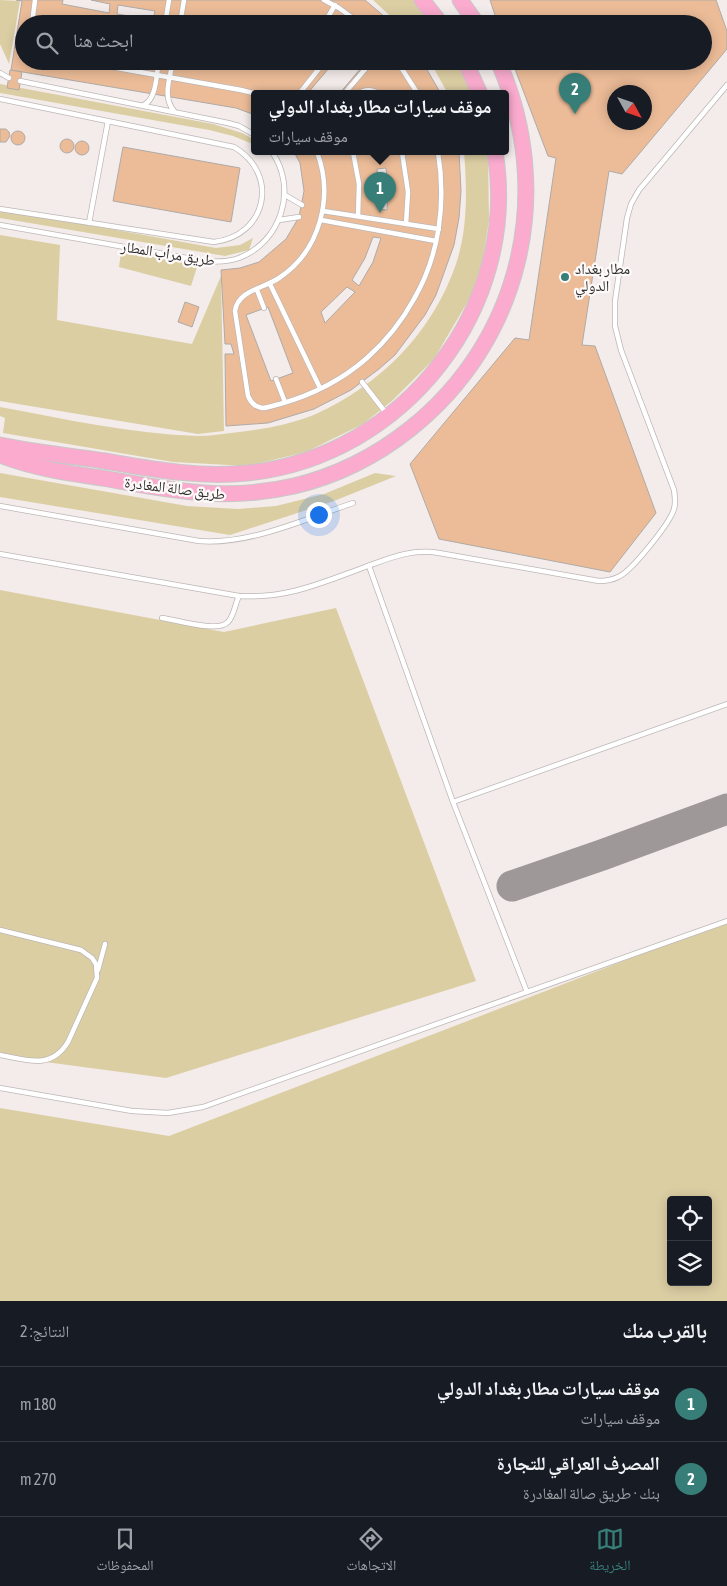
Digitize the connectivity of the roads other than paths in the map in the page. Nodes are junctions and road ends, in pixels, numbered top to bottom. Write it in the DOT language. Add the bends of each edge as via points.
graph roads {
  1 [pos="35,0"];
  2 [pos="169,0"];
  3 [pos="184,0"];
  4 [pos="324,0"];
  5 [pos="422,0"];
  6 [pos="460,0"];
  7 [pos="335,5"];
  8 [pos="33,15"];
  9 [pos="166,15"];
  10 [pos="182,15"];
  11 [pos="329,15"];
  12 [pos="348,15"];
  13 [pos="434,15"];
  14 [pos="471,15"];
  15 [pos="125,70"];
  16 [pos="157,70"];
  17 [pos="171,70"];
  18 [pos="318,70"];
  19 [pos="364,70"];
  20 [pos="403,70"];
  21 [pos="469,70"];
  22 [pos="501,70"];
  23 [pos="0,72"];
  24 [pos="156,76"];
  25 [pos="9,78"];
  26 [pos="170,78"];
  27 [pos="20,81"];
  28 [pos="727,85"];
  29 [pos="302,90"];
  30 [pos="347,90"];
  31 [pos="415,90"];
  32 [pos="478,90"];
  33 [pos="509,90"];
  34 [pos="509,90"];
  35 [pos="251,92"];
  36 [pos="0,99"];
  37 [pos="144,105"];
  38 [pos="174,111"];
  39 [pos="108,121"];
  40 [pos="251,133"];
  41 [pos="274,155"];
  42 [pos="318,155"];
  43 [pos="354,155"];
  44 [pos="402,155"];
  45 [pos="438,155"];
  46 [pos="495,155"];
  47 [pos="285,194"];
  48 [pos="302,205"];
  49 [pos="0,209"];
  50 [pos="323,211"];
  51 [pos="299,216"];
  52 [pos="358,216"];
  53 [pos="279,220"];
  54 [pos="321,220"];
  55 [pos="88,223"];
  56 [pos="0,224"];
  57 [pos="406,224"];
  58 [pos="439,229"];
  59 [pos="436,241"];
  60 [pos="270,284"];
  61 [pos="257,290"];
  62 [pos="264,308"];
  63 [pos="276,379"];
  64 [pos="362,382"];
  65 [pos="320,388"];
  66 [pos="285,402"];
  67 [pos="388,417"];
  68 [pos="0,445"];
  69 [pos="0,454"];
  70 [pos="353,503"];
  71 [pos="0,506"];
  72 [pos="0,554"];
  73 [pos="369,566"];
  74 [pos="239,596"];
  75 [pos="162,618"];
  76 [pos="727,704"];
  77 [pos="453,802"];
  78 [pos="727,921"];
  79 [pos="0,930"];
  80 [pos="105,944"];
  81 [pos="98,971"];
  82 [pos="527,992"];
  83 [pos="0,1054"];
  84 [pos="0,1088"];
  1 -- 8 [label="lane"];
  2 -- 9 [label="lane"];
  3 -- 10 [label="lane"];
  4 -- 7 [label="lane"];
  5 -- 13 [label="main road"];
  6 -- 14 [label="main road"];
  7 -- 11 [label="lane"];
  7 -- 12 [label="lane"];
  15 -- 24 [label="lane"];
  16 -- 24 [label="lane"];
  17 -- 26 [label="lane"];
  18 -- 29 [label="lane"];
  19 -- 30 [label="lane"];
  20 -- 31 [label="lane"];
  21 -- 32 [label="main road"];
  22 -- 34 [label="main road, طريق صالة المغادرة"];
  23 -- 25 [label="lane"];
  24 -- 26 [label="lane"];
  24 -- 37 [label="lane" via="154,94"];
  26 -- 35 [label="lane"];
  26 -- 38 [label="lane" via="167,96"];
  27 -- 37 [label="lane"];
  28 -- 73 [label="lane" via="634,197 626,218 615,301 615,326 674,490 674,510 668,522 628,571 605,581 430,551 403,554"];
  33 -- 69 [label="main road, طريق صالة المغادرة" via="525,163 526,212 512,281 497,321 472,362 441,401 407,431 377,452 325,477 266,491 234,494 172,490 77,474 40,467"];
  36 -- 39 [label="lane"];
  37 -- 38 [label="lane"];
  38 -- 40 [label="lane" via="239,126"];
  39 -- 55 [label="lane"];
  39 -- 55 [label="lane" via="234,147 249,158 259,174 262,203 248,228 232,238 214,242"];
  41 -- 47 [label="lane, طريق مرأب المطار" via="280,165"];
  42 -- 50 [label="lane" via="323,172"];
  43 -- 52 [label="lane" via="359,184"];
  44 -- 57 [label="lane" via="408,192"];
  45 -- 58 [label="lane" via="442,186"];
  46 -- 67 [label="main road" via="499,199 496,240 478,300 447,356 420,388"];
  47 -- 48 [label="lane"];
  47 -- 53 [label="lane, طريق مرأب المطار"];
  49 -- 55 [label="lane"];
  50 -- 52 [label="lane"];
  50 -- 54 [label="lane"];
  51 -- 53 [label="lane"];
  52 -- 57 [label="lane"];
  53 -- 56 [label="lane, طريق مرأب المطار" via="258,247 238,258 216,262"];
  54 -- 59 [label="lane"];
  54 -- 60 [label="lane" via="299,260"];
  57 -- 58 [label="lane"];
  58 -- 59 [label="lane"];
  59 -- 65 [label="lane" via="423,282 394,330 353,370"];
  60 -- 61 [label="lane"];
  60 -- 65 [label="lane"];
  61 -- 62 [label="lane"];
  61 -- 66 [label="lane" via="244,294 235,311 248,396 255,406 261,408"];
  63 -- 66 [label="lane"];
  64 -- 67 [label="lane"];
  65 -- 66 [label="lane"];
  67 -- 68 [label="main road" via="346,443 299,462 225,475 176,473"];
  70 -- 71 [label="lane" via="253,536 221,542 199,541"];
  72 -- 74 [label="lane"];
  73 -- 74 [label="lane" via="290,593 265,597"];
  73 -- 77 [label="lane"];
  74 -- 75 [label="lane" via="230,620 222,626"];
  76 -- 77 [label="lane"];
  77 -- 82 [label="lane"];
  78 -- 82 [label="lane"];
  79 -- 81 [label="lane" via="81,950 92,958"];
  80 -- 81 [label="lane"];
  81 -- 83 [label="lane" via="95,985 64,1050 40,1061"];
  82 -- 84 [label="lane" via="220,1102 185,1111 132,1111"];
}
